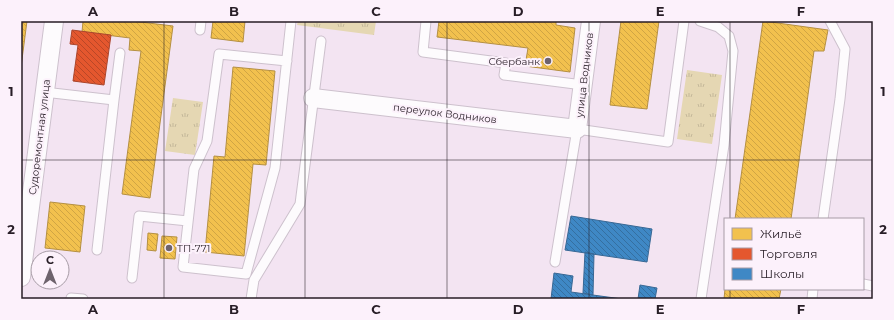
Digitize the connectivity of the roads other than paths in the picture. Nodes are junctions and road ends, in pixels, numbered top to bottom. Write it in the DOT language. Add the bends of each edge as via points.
graph roads {
  1 [pos="54,21"];
  2 [pos="291,21"];
  3 [pos="426,21"];
  4 [pos="591,21"];
  5 [pos="684,21"];
  6 [pos="700,21"];
  7 [pos="830,21"];
  8 [pos="321,41"];
  9 [pos="120,53"];
  10 [pos="287,61"];
  11 [pos="583,85"];
  12 [pos="44,92"];
  13 [pos="313,98"];
  14 [pos="114,100"];
  15 [pos="577,129"];
  16 [pos="823,218"];
  17 [pos="188,221"];
  18 [pos="97,250"];
  19 [pos="555,262"];
  20 [pos="246,274"];
  21 [pos="21,276"];
  22 [pos="132,278"];
  23 [pos="254,280"];
  24 [pos="71,298"];
  25 [pos="83,299"];
  26 [pos="251,299"];
  27 [pos="701,299"];
  1 -- 12 [label="street, Судоремонтная улица"];
  2 -- 10 [label="lane"];
  3 -- 11 [label="lane" via="423,52 506,63 504,75"];
  4 -- 11 [label="street, улица Водников"];
  5 -- 15 [label="lane" via="668,142"];
  6 -- 27 [label="lane" via="718,27 729,36 733,51 724,145"];
  7 -- 16 [label="lane" via="845,49"];
  8 -- 13 [label="lane"];
  9 -- 14 [label="lane"];
  10 -- 17 [label="lane" via="219,54 207,141 194,170"];
  10 -- 20 [label="lane" via="275,168"];
  11 -- 15 [label="street, улица Водников"];
  12 -- 14 [label="lane"];
  12 -- 21 [label="street, Судоремонтная улица"];
  13 -- 15 [label="street, переулок Водников"];
  13 -- 23 [label="lane" via="300,204"];
  14 -- 18 [label="lane"];
  15 -- 19 [label="lane"];
  17 -- 20 [label="lane" via="183,267"];
  17 -- 22 [label="lane" via="139,216"];
  20 -- 23 [label="lane"];
  23 -- 26 [label="lane"];
  24 -- 25 [label="lane"];
}
